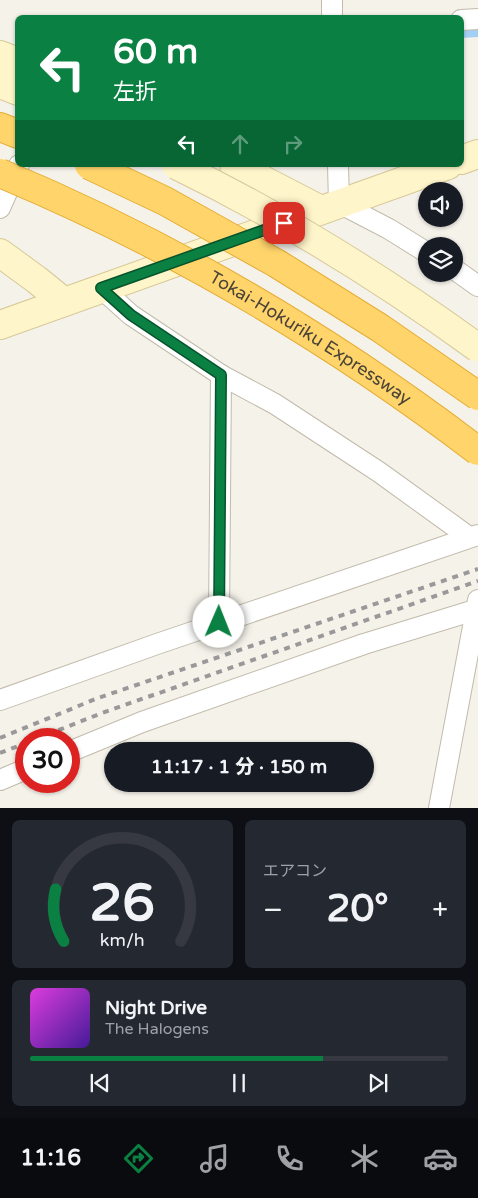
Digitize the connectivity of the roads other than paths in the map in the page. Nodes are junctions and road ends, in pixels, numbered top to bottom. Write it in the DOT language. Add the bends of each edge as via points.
graph roads {
  1 [pos="332,0"];
  2 [pos="332,15"];
  3 [pos="478,19"];
  4 [pos="464,20"];
  5 [pos="0,55"];
  6 [pos="15,61"];
  7 [pos="0,84"];
  8 [pos="15,90"];
  9 [pos="0,127"];
  10 [pos="15,133"];
  11 [pos="478,154"];
  12 [pos="464,159"];
  13 [pos="19,167"];
  14 [pos="93,167"];
  15 [pos="180,167"];
  16 [pos="239,167"];
  17 [pos="338,167"];
  18 [pos="442,167"];
  19 [pos="0,172"];
  20 [pos="330,207"];
  21 [pos="0,208"];
  22 [pos="418,247"];
  23 [pos="0,253"];
  24 [pos="463,275"];
  25 [pos="478,286"];
  26 [pos="101,288"];
  27 [pos="64,302"];
  28 [pos="0,325"];
  29 [pos="478,348"];
  30 [pos="221,375"];
  31 [pos="478,396"];
  32 [pos="478,452"];
  33 [pos="474,536"];
  34 [pos="477,606"];
  35 [pos="219,622"];
  36 [pos="0,700"];
  37 [pos="80,747"];
  38 [pos="15,774"];
  39 [pos="0,780"];
  40 [pos="439,808"];
  1 -- 2 [label="street"];
  3 -- 4 [label="street"];
  5 -- 6 [label="main road"];
  7 -- 8 [label="main road"];
  9 -- 10 [label="highway"];
  11 -- 12 [label="main road"];
  13 -- 21 [label="street"];
  14 -- 31 [label="highway, bridge" via="165,201 276,263 380,328"];
  15 -- 29 [label="main road, bridge" via="290,226 378,279"];
  16 -- 20 [label="main road"];
  17 -- 20 [label="street"];
  18 -- 20 [label="main road"];
  19 -- 32 [label="highway, Tokai-Hokuriku Expressway, bridge" via="145,239 257,301 356,364"];
  20 -- 22 [label="street" via="389,229"];
  20 -- 26 [label="main road"];
  23 -- 27 [label="main road"];
  24 -- 25 [label="street"];
  26 -- 27 [label="main road"];
  26 -- 30 [label="street" via="131,315"];
  27 -- 28 [label="main road"];
  30 -- 33 [label="street" via="275,404"];
  30 -- 35 [label="street"];
  33 -- 35 [label="street"];
  34 -- 37 [label="street" via="142,722"];
  34 -- 40 [label="street"];
  35 -- 36 [label="street"];
  38 -- 39 [label="street"];
}
